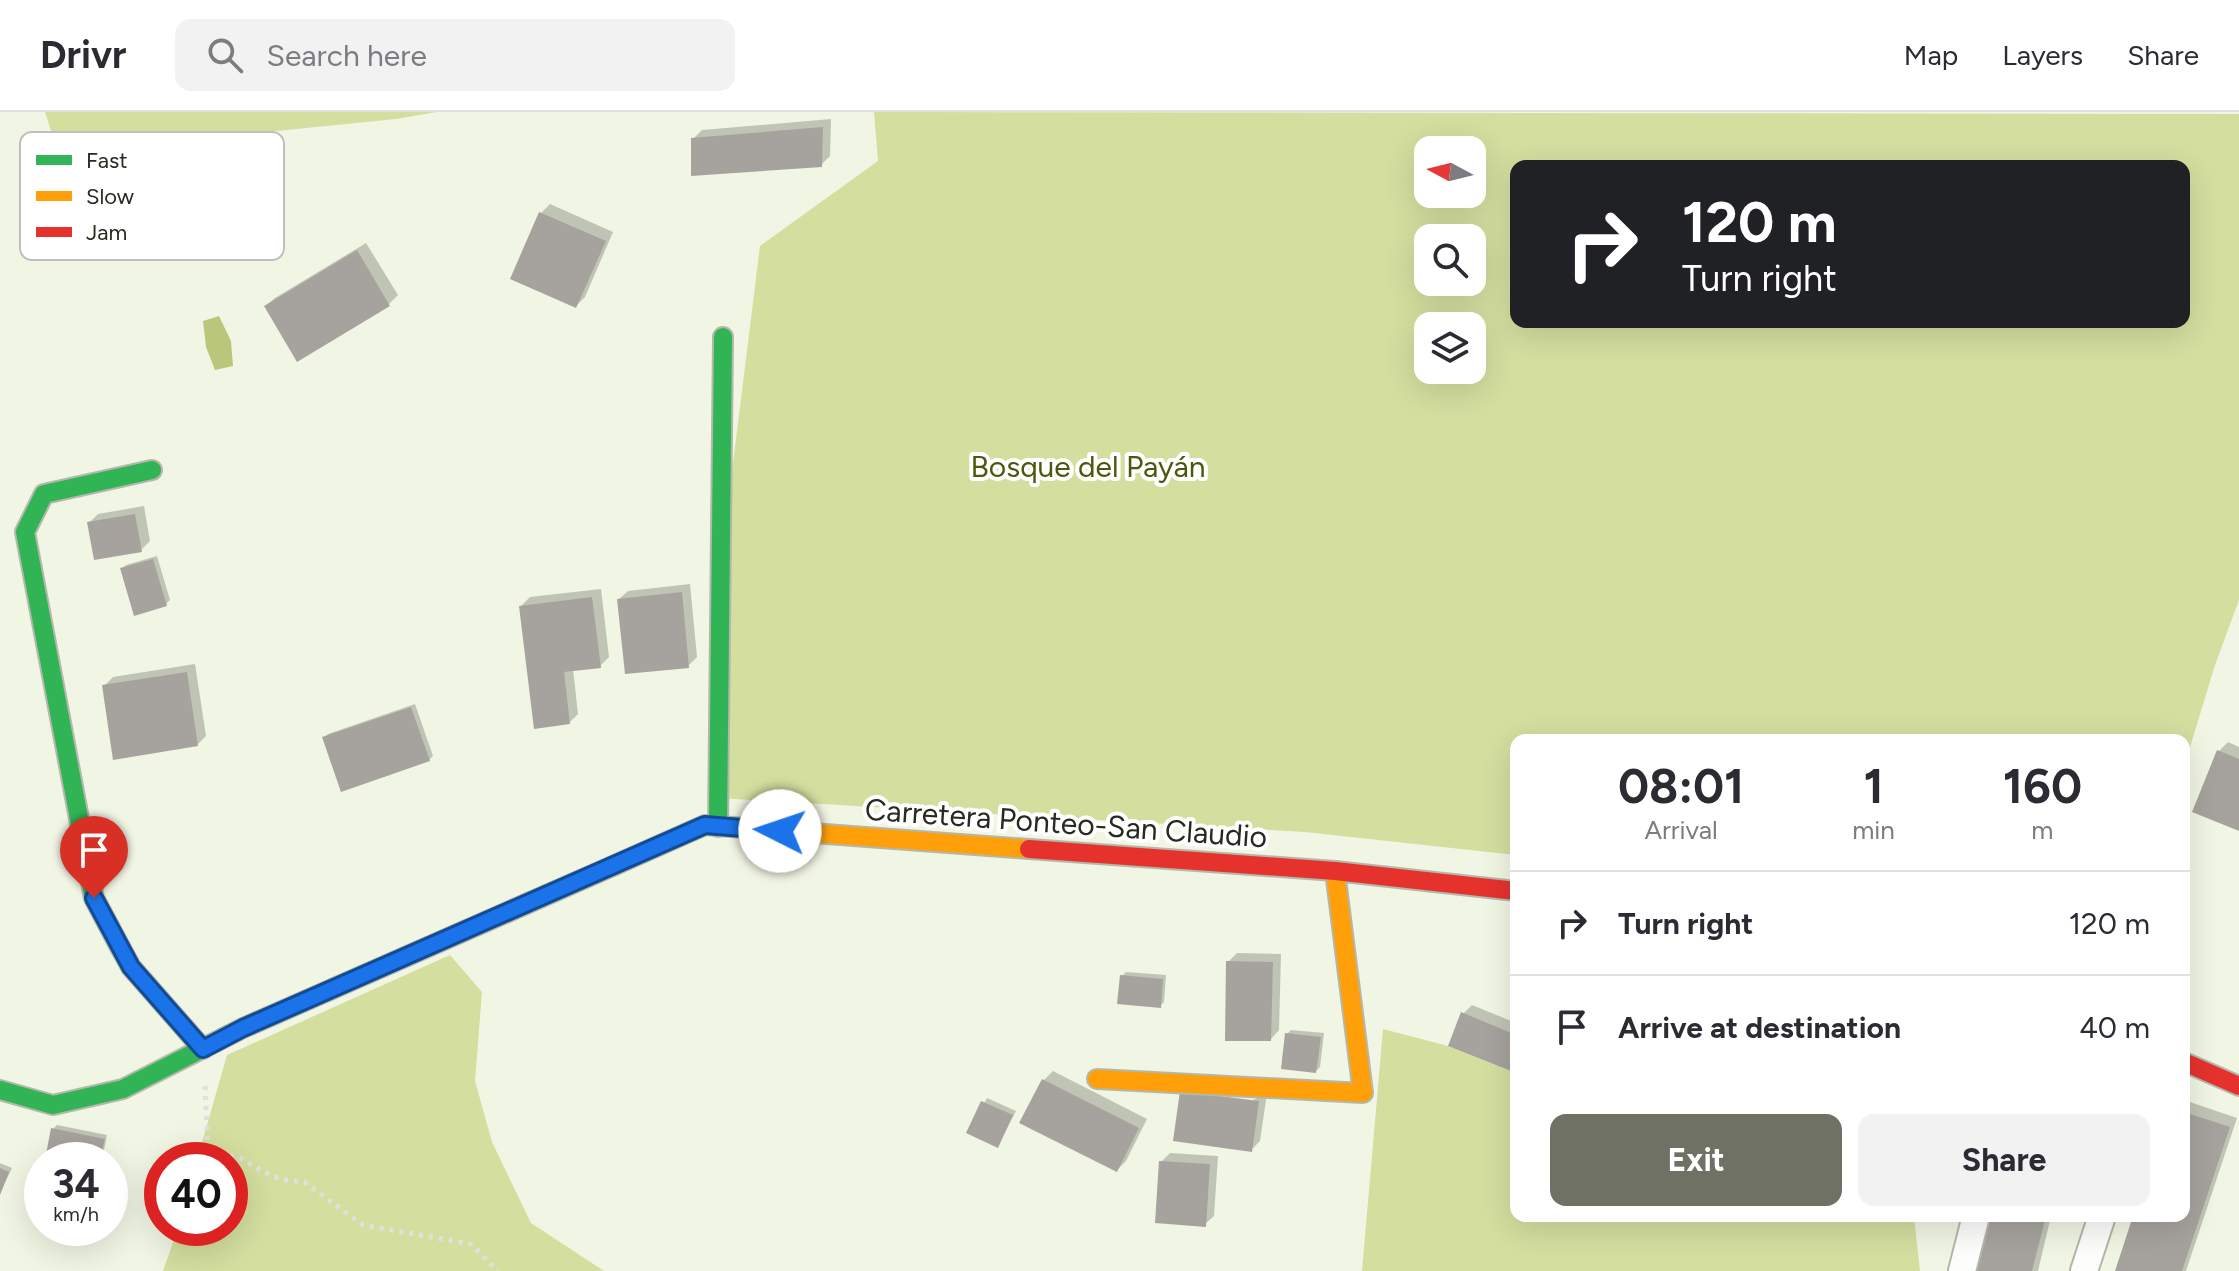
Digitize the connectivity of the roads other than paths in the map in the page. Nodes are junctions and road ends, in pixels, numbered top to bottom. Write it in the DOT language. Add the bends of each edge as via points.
graph roads {
  1 [pos="723,337"];
  2 [pos="152,470"];
  3 [pos="718,827"];
  4 [pos="1335,871"];
  5 [pos="1510,890"];
  6 [pos="203,1049"];
  7 [pos="2190,1065"];
  8 [pos="1097,1079"];
  9 [pos="2239,1086"];
  10 [pos="0,1090"];
  11 [pos="1974,1222"];
  12 [pos="2100,1222"];
  13 [pos="1962,1271"];
  14 [pos="2084,1271"];
  1 -- 3 [label="street"];
  2 -- 6 [label="street" via="44,494 25,532 94,898 131,967"];
  3 -- 4 [label="street, Carretera Ponteo-San Claudio"];
  3 -- 6 [label="street, Carretera Ponteo-San Claudio" via="705,825"];
  4 -- 5 [label="street, Carretera Ponteo-San Claudio"];
  4 -- 8 [label="street" via="1363,1093"];
  6 -- 10 [label="street, Carretera Ponteo-San Claudio" via="123,1089 53,1105"];
  7 -- 9 [label="street"];
  11 -- 13 [label="street"];
  12 -- 14 [label="street"];
}
